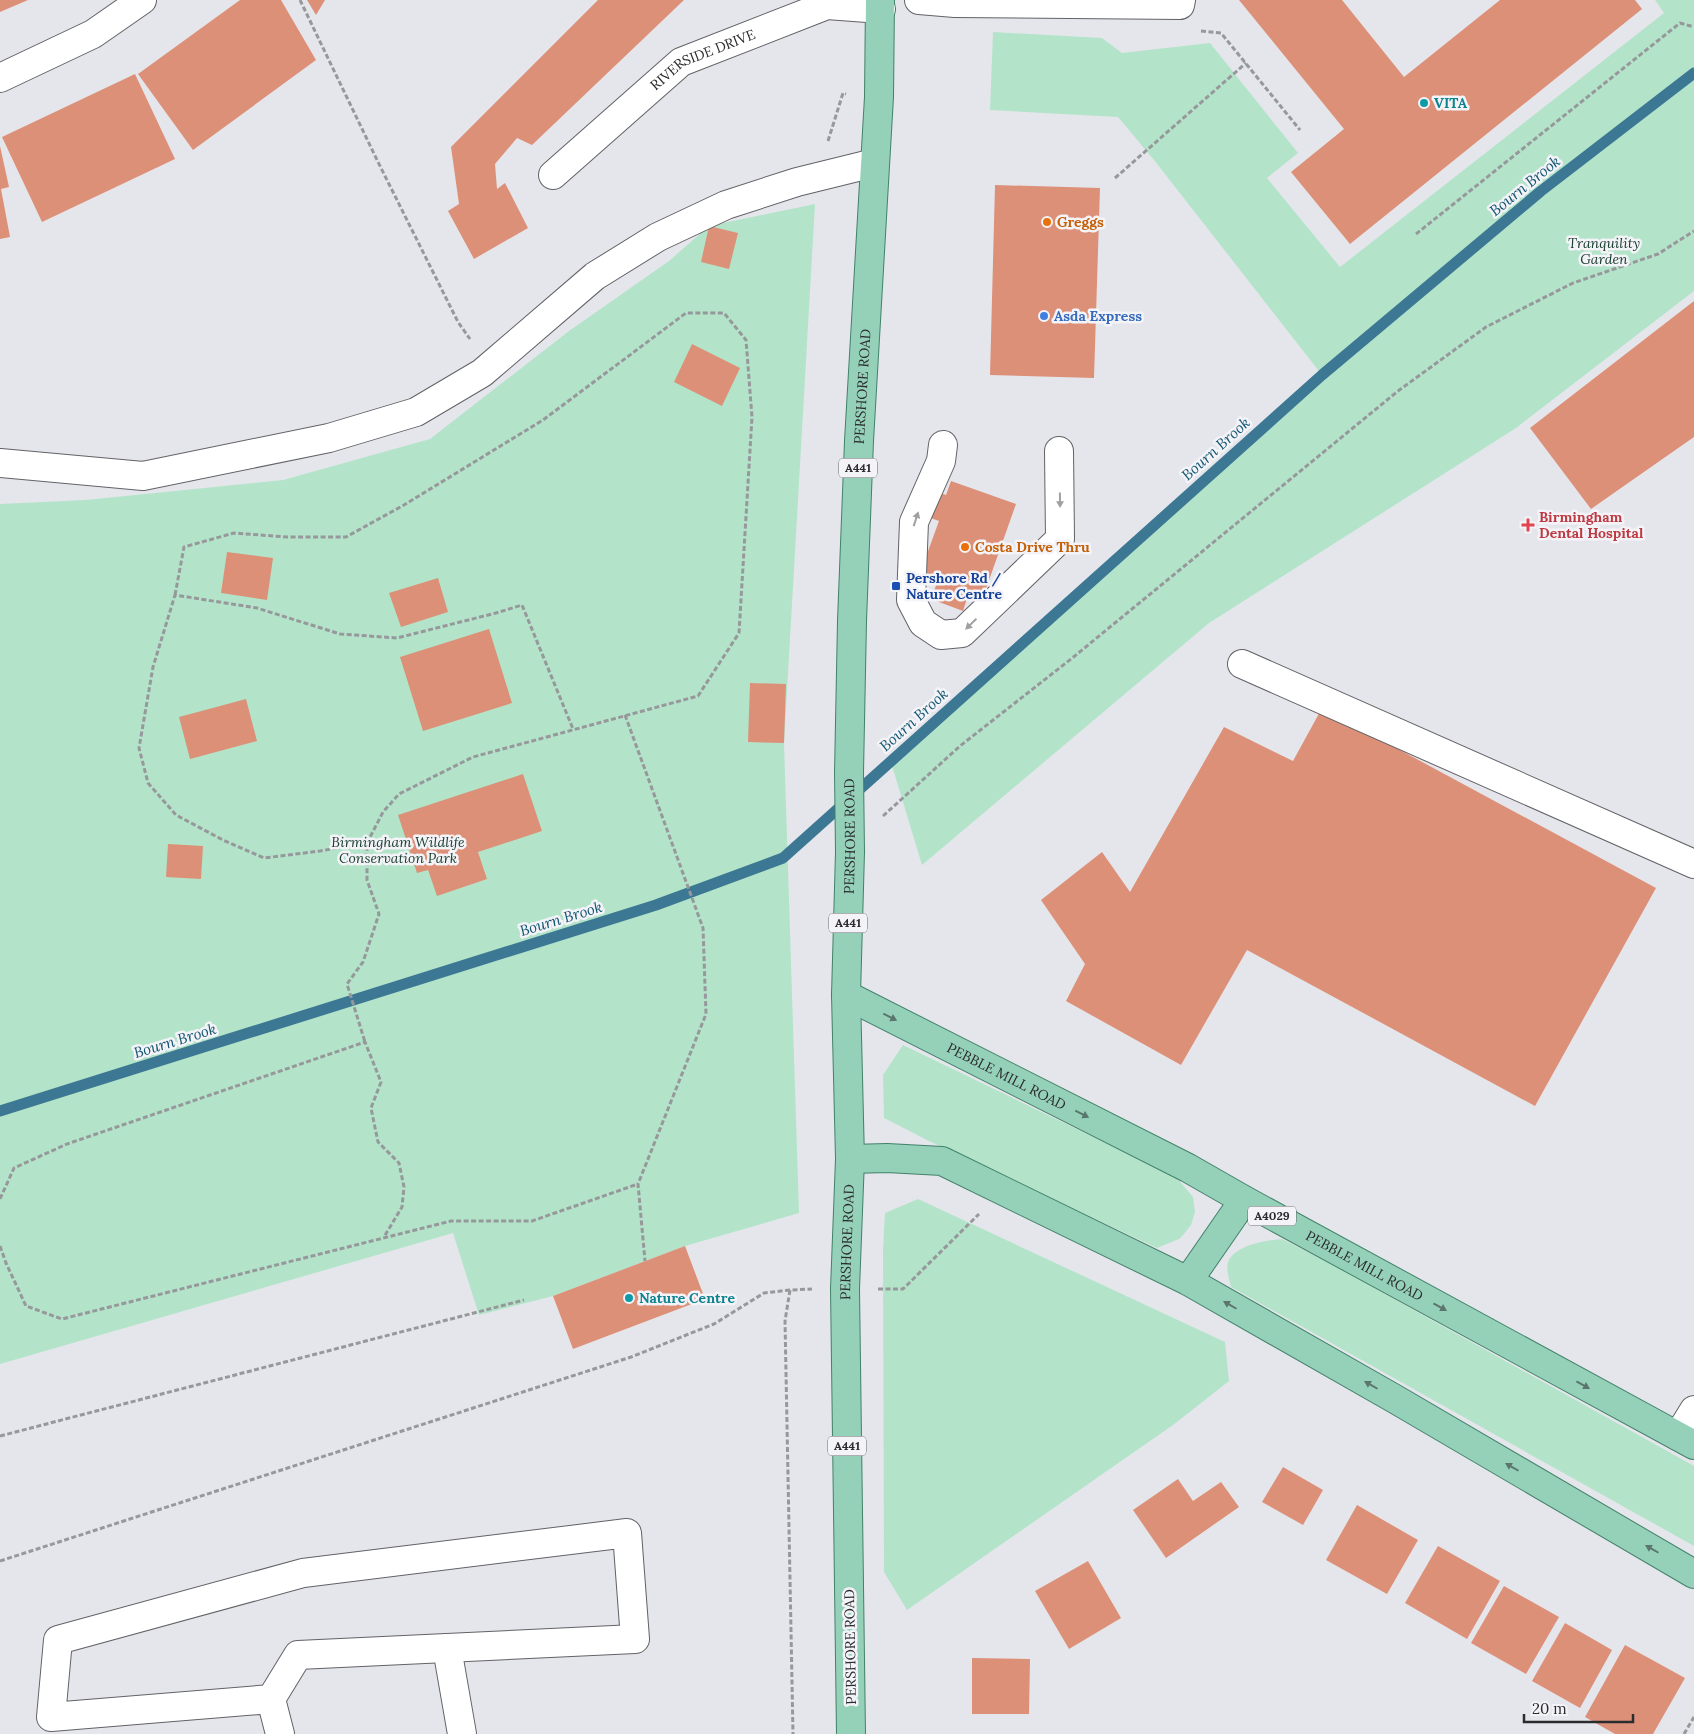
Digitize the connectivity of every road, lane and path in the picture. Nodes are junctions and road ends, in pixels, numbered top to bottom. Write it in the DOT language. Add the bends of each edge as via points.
graph roads {
  1 [pos="142,0"];
  2 [pos="300,0"];
  3 [pos="919,0"];
  4 [pos="1181,0"];
  5 [pos="1072,2"];
  6 [pos="880,5"];
  7 [pos="1694,27"];
  8 [pos="1192,31"];
  9 [pos="1246,63"];
  10 [pos="0,78"];
  11 [pos="1300,130"];
  12 [pos="874,163"];
  13 [pos="554,174"];
  14 [pos="1115,178"];
  15 [pos="1694,230"];
  16 [pos="1416,234"];
  17 [pos="458,322"];
  18 [pos="943,445"];
  19 [pos="1059,451"];
  20 [pos="0,463"];
  21 [pos="175,595"];
  22 [pos="1242,664"];
  23 [pos="625,715"];
  24 [pos="573,729"];
  25 [pos="882,817"];
  26 [pos="367,843"];
  27 [pos="1694,864"];
  28 [pos="846,994"];
  29 [pos="365,1042"];
  30 [pos="850,1159"];
  31 [pos="638,1184"];
  32 [pos="0,1199"];
  33 [pos="1244,1200"];
  34 [pos="982,1212"];
  35 [pos="384,1238"];
  36 [pos="0,1246"];
  37 [pos="645,1261"];
  38 [pos="1188,1281"];
  39 [pos="846,1289"];
  40 [pos="903,1289"];
  41 [pos="790,1290"];
  42 [pos="524,1300"];
  43 [pos="1694,1410"];
  44 [pos="0,1436"];
  45 [pos="1686,1441"];
  46 [pos="0,1561"];
  47 [pos="1694,1574"];
  48 [pos="447,1648"];
  49 [pos="271,1699"];
  50 [pos="1694,1717"];
  51 [pos="280,1734"];
  52 [pos="462,1734"];
  53 [pos="793,1734"];
  54 [pos="851,1734"];
  55 [pos="1684,1734"];
  1 -- 10 [label="street" via="93,34"];
  2 -- 17 [label="path"];
  3 -- 5 [label="street" via="955,3"];
  4 -- 5 [label="street" via="1180,5"];
  6 -- 12 [label="main road, PERSHORE ROAD / A441"];
  6 -- 13 [label="street, RIVERSIDE DRIVE" via="827,5 681,62"];
  7 -- 16 [label="path" via="1680,23"];
  8 -- 9 [label="path" via="1222,32"];
  9 -- 11 [label="path"];
  9 -- 14 [label="path"];
  12 -- 20 [label="street" via="797,182 726,205 658,237 594,276 482,373 416,412 329,438 143,476"];
  12 -- 28 [label="main road, PERSHORE ROAD / A441" via="852,621"];
  15 -- 25 [label="path" via="1658,254 1573,283 1486,326 1398,391 1087,647 960,746"];
  19 -- 18 [label="street, one-way" via="1060,539 962,633 941,635 923,623 912,600 914,522 941,461"];
  21 -- 23 [label="path" via="184,547 234,533 287,537 346,536 404,505 543,420 686,313 724,313 746,340 752,417 739,634 698,696"];
  21 -- 24 [label="path" via="257,608 340,634 397,638 522,605"];
  21 -- 26 [label="path" via="153,667 139,748 148,783 176,815 264,858"];
  22 -- 27 [label="street"];
  23 -- 24 [label="path"];
  23 -- 31 [label="path" via="703,928 706,1014"];
  24 -- 26 [label="path" via="472,757 399,794 383,812"];
  26 -- 29 [label="path" via="367,880 379,914 363,962 347,984"];
  28 -- 30 [label="main road, PERSHORE ROAD / A441"];
  28 -- 33 [label="main road, PEBBLE MILL ROAD / A4029, one-way" via="1188,1168"];
  29 -- 32 [label="path" via="67,1144 14,1168"];
  29 -- 35 [label="path" via="381,1082 371,1108 378,1142 399,1162 404,1187 402,1207"];
  30 -- 38 [label="main road" via="942,1161"];
  30 -- 39 [label="main road, PERSHORE ROAD / A441"];
  31 -- 35 [label="path" via="532,1221 451,1221"];
  31 -- 37 [label="path"];
  33 -- 38 [label="main road"];
  33 -- 45 [label="main road, PEBBLE MILL ROAD / A4029, one-way"];
  34 -- 40 [label="path"];
  35 -- 36 [label="path" via="62,1318 26,1306"];
  47 -- 38 [label="main road, one-way"];
  39 -- 41 [label="path"];
  39 -- 54 [label="main road, PERSHORE ROAD / A441"];
  41 -- 46 [label="path" via="764,1293 714,1324 631,1357"];
  41 -- 53 [label="path" via="786,1321"];
  42 -- 44 [label="path"];
  43 -- 45 [label="street"];
  48 -- 49 [label="street" via="298,1656"];
  48 -- 49 [label="street" via="635,1639 626,1533 303,1573 58,1640 51,1717"];
  48 -- 52 [label="street"];
  49 -- 51 [label="street"];
  50 -- 55 [label="path"];
}
